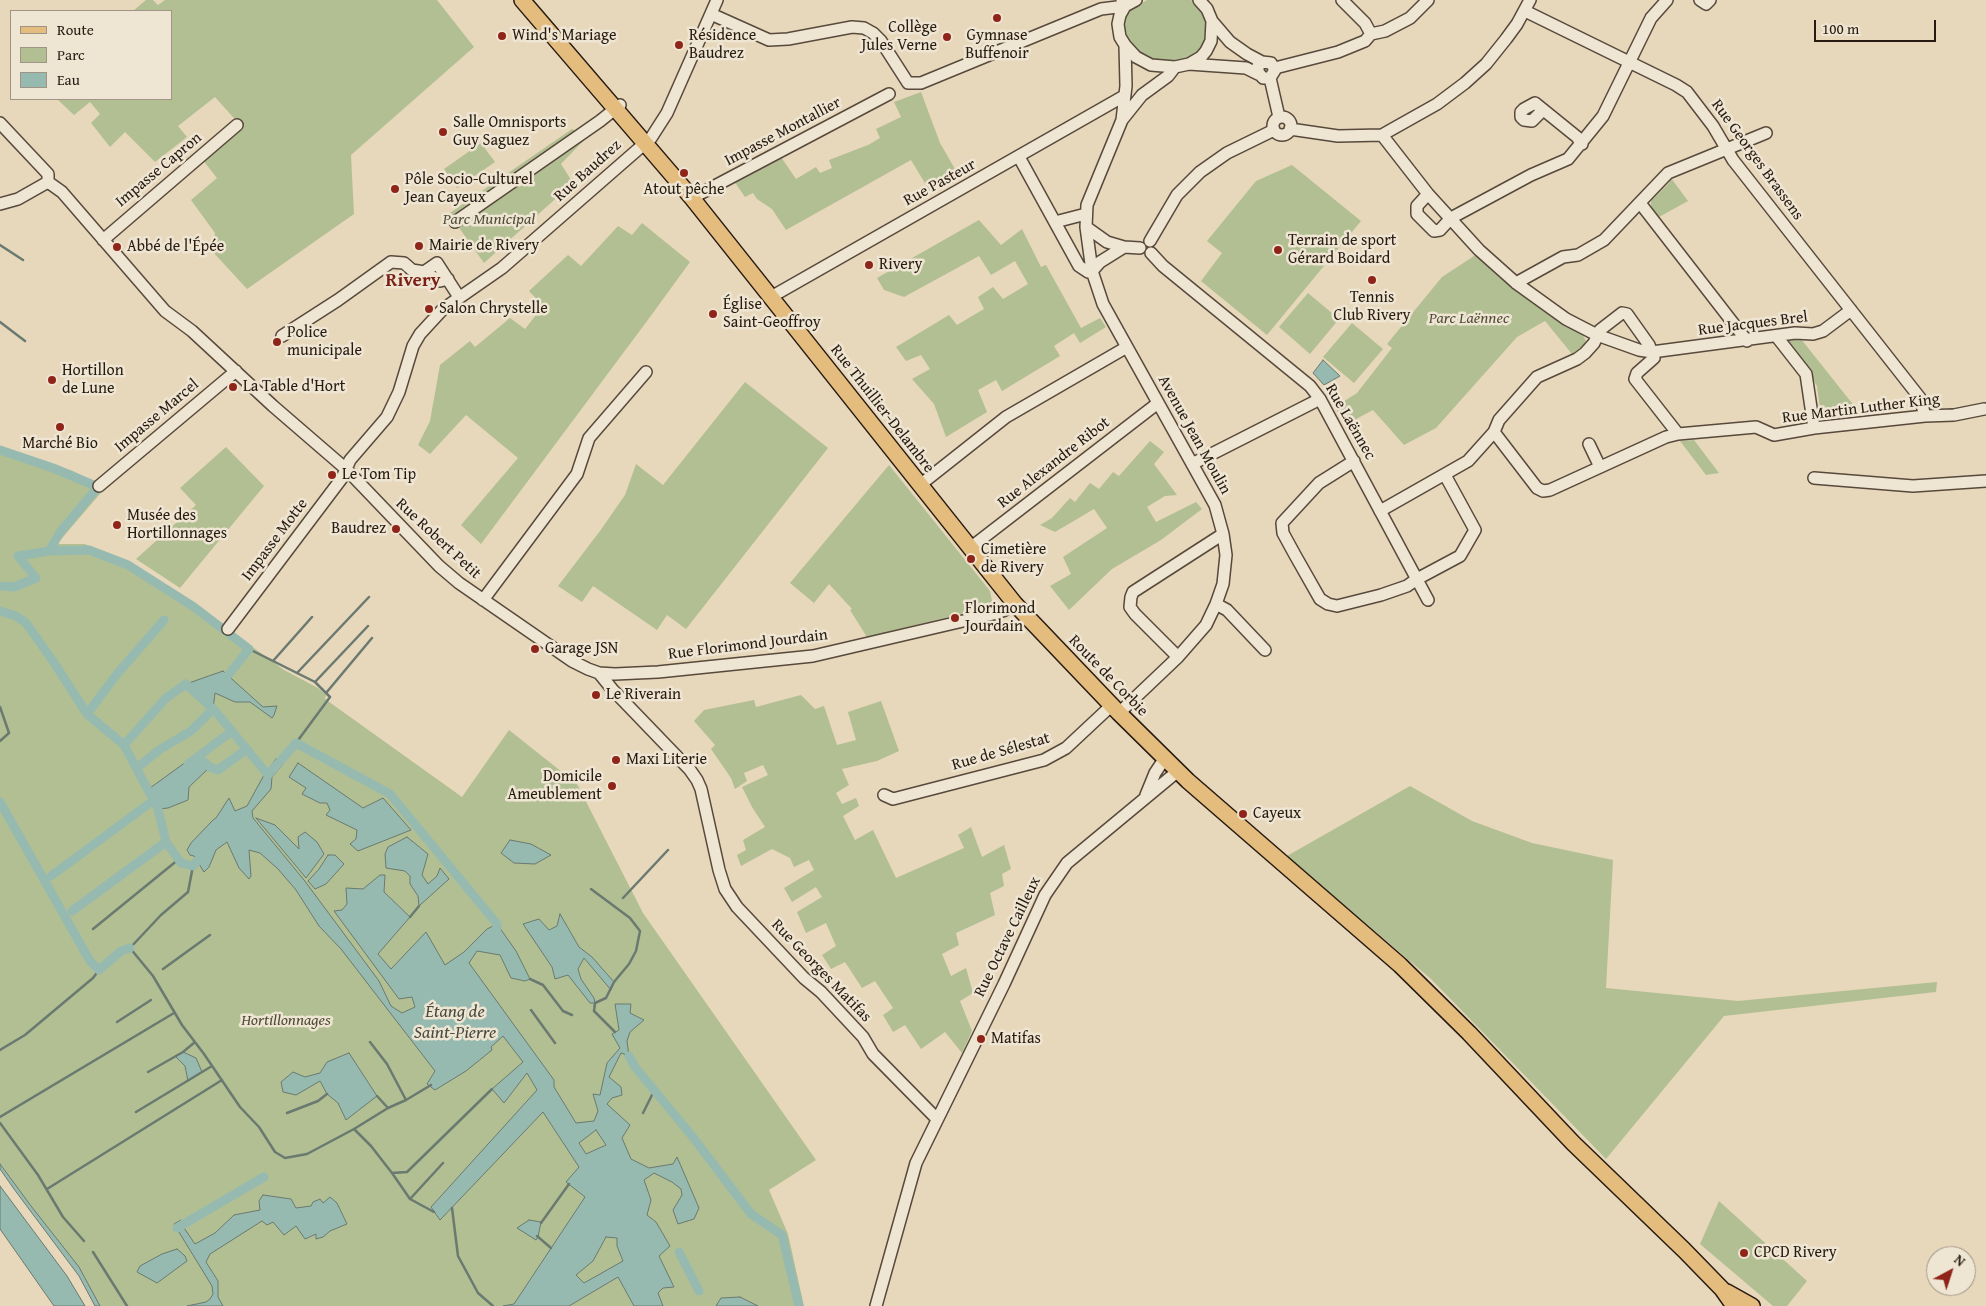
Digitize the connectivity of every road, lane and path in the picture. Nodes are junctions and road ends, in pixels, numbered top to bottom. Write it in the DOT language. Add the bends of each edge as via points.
graph roads {
  1 [pos="522,0"];
  2 [pos="716,0"];
  3 [pos="1199,0"];
  4 [pos="1342,0"];
  5 [pos="1428,0"];
  6 [pos="1530,0"];
  7 [pos="1667,0"];
  8 [pos="1700,0"];
  9 [pos="1710,0"];
  10 [pos="1128,2"];
  11 [pos="1207,4"];
  12 [pos="1525,12"];
  13 [pos="711,14"];
  14 [pos="1212,21"];
  15 [pos="1371,34"];
  16 [pos="1125,45"];
  17 [pos="1262,62"];
  18 [pos="1630,62"];
  19 [pos="1189,64"];
  20 [pos="1175,68"];
  21 [pos="1272,73"];
  22 [pos="1258,74"];
  23 [pos="889,94"];
  24 [pos="1124,96"];
  25 [pos="1539,106"];
  26 [pos="617,107"];
  27 [pos="1279,117"];
  28 [pos="1122,120"];
  29 [pos="0,122"];
  30 [pos="237,125"];
  31 [pos="1290,129"];
  32 [pos="1274,130"];
  33 [pos="1766,133"];
  34 [pos="1382,135"];
  35 [pos="645,144"];
  36 [pos="1582,144"];
  37 [pos="1726,149"];
  38 [pos="1019,157"];
  39 [pos="43,179"];
  40 [pos="1428,194"];
  41 [pos="692,198"];
  42 [pos="1640,203"];
  43 [pos="0,204"];
  44 [pos="1086,214"];
  45 [pos="1451,218"];
  46 [pos="454,222"];
  47 [pos="1055,222"];
  48 [pos="1086,227"];
  49 [pos="103,240"];
  50 [pos="1124,247"];
  51 [pos="1147,247"];
  52 [pos="1092,271"];
  53 [pos="1516,283"];
  54 [pos="459,297"];
  55 [pos="771,297"];
  56 [pos="1851,310"];
  57 [pos="1597,335"];
  58 [pos="282,336"];
  59 [pos="1776,337"];
  60 [pos="1747,341"];
  61 [pos="1127,347"];
  62 [pos="1652,352"];
  63 [pos="236,371"];
  64 [pos="646,372"];
  65 [pos="1320,399"];
  66 [pos="1158,403"];
  67 [pos="1984,410"];
  68 [pos="1925,416"];
  69 [pos="1814,428"];
  70 [pos="1494,432"];
  71 [pos="1678,434"];
  72 [pos="1589,444"];
  73 [pos="1354,461"];
  74 [pos="1192,464"];
  75 [pos="1600,467"];
  76 [pos="346,470"];
  77 [pos="1445,475"];
  78 [pos="1814,478"];
  79 [pos="1986,481"];
  80 [pos="920,485"];
  81 [pos="100,486"];
  82 [pos="1380,511"];
  83 [pos="1222,534"];
  84 [pos="970,548"];
  85 [pos="1417,578"];
  86 [pos="483,600"];
  87 [pos="1428,600"];
  88 [pos="1015,604"];
  89 [pos="1216,604"];
  90 [pos="228,629"];
  91 [pos="1265,650"];
  92 [pos="1178,657"];
  93 [pos="599,673"];
  94 [pos="1116,709"];
  95 [pos="1165,758"];
  96 [pos="1178,771"];
  97 [pos="884,795"];
  98 [pos="1146,797"];
  99 [pos="937,1119"];
  100 [pos="1722,1289"];
  101 [pos="876,1306"];
  102 [pos="1734,1306"];
  103 [pos="1752,1306"];
  1 -- 26 [label="main road, Rue Thuillier-Delambre"];
  2 -- 13 [label="street"];
  3 -- 11 [label="street"];
  4 -- 15 [label="street" via="1365,23"];
  5 -- 15 [label="street" via="1410,18 1386,31"];
  6 -- 12 [label="street"];
  7 -- 18 [label="street" via="1651,18"];
  8 -- 9 [label="street" via="1706,4"];
  10 -- 13 [label="street" via="1101,9 921,83 908,83 881,41 864,28 769,40"];
  10 -- 16 [label="street" via="1118,24"];
  11 -- 14 [label="street"];
  12 -- 18 [label="street, Rue Georges Brassens"];
  12 -- 34 [label="street" via="1491,58 1465,83 1437,104"];
  13 -- 35 [label="street, Rue Baudrez" via="667,113"];
  14 -- 17 [label="street" via="1230,42"];
  14 -- 19 [label="street" via="1212,35 1206,51"];
  15 -- 21 [label="street" via="1365,41 1338,52"];
  16 -- 20 [label="street" via="1143,62"];
  16 -- 24 [label="street"];
  17 -- 21 [label="street" via="1269,61"];
  17 -- 22 [label="street" via="1258,66"];
  18 -- 36 [label="street" via="1603,116"];
  18 -- 37 [label="street, Rue Georges Brassens" via="1686,92 1713,126"];
  19 -- 20 [label="street"];
  19 -- 22 [label="street" via="1246,68"];
  20 -- 28 [label="street" via="1142,95"];
  21 -- 22 [label="street" via="1263,78"];
  21 -- 27 [label="street"];
  23 -- 41 [label="street, Impasse Montallier"];
  24 -- 28 [label="street"];
  24 -- 38 [label="street, Rue Pasteur"];
  25 -- 36 [label="street"];
  26 -- 35 [label="main road, Rue Thuillier-Delambre"];
  26 -- 46 [label="street"];
  27 -- 31 [label="street" via="1289,121"];
  27 -- 32 [label="street" via="1274,120"];
  28 -- 44 [label="street, Avenue Jean Moulin" via="1088,200"];
  29 -- 39 [label="street, Rue Robert Petit" via="23,148"];
  30 -- 49 [label="street, Impasse Capron"];
  31 -- 32 [label="street" via="1284,134"];
  31 -- 34 [label="street" via="1338,136"];
  32 -- 51 [label="street" via="1227,153 1200,172 1177,195"];
  33 -- 37 [label="street"];
  34 -- 40 [label="street, Rue Jacques Brel"];
  35 -- 41 [label="main road, Rue Thuillier-Delambre"];
  35 -- 54 [label="street, Rue Baudrez" via="502,268"];
  36 -- 45 [label="street" via="1568,159"];
  37 -- 42 [label="street" via="1668,173"];
  37 -- 56 [label="street, Rue Georges Brassens"];
  38 -- 47 [label="street"];
  38 -- 55 [label="street, Rue Pasteur"];
  39 -- 43 [label="street" via="27,196"];
  39 -- 49 [label="street, Rue Robert Petit" via="62,192"];
  40 -- 45 [label="street, Rue Jacques Brel"];
  40 -- 45 [label="street" via="1417,206 1418,214 1428,225 1434,231 1440,230"];
  41 -- 55 [label="main road, Rue Thuillier-Delambre"];
  42 -- 53 [label="street" via="1604,240 1578,255 1563,256"];
  42 -- 60 [label="street"];
  44 -- 47 [label="street"];
  44 -- 48 [label="street, Avenue Jean Moulin"];
  45 -- 53 [label="street, Rue Jacques Brel" via="1479,250"];
  47 -- 52 [label="street" via="1079,266"];
  48 -- 50 [label="street" via="1107,242"];
  48 -- 52 [label="street, Avenue Jean Moulin"];
  49 -- 63 [label="street, Rue Robert Petit" via="165,310"];
  50 -- 51 [label="street"];
  50 -- 52 [label="street"];
  51 -- 65 [label="street, Rue Laënnec" via="1163,266 1304,381"];
  52 -- 61 [label="street, Avenue Jean Moulin" via="1103,304"];
  53 -- 57 [label="street, Rue Jacques Brel" via="1566,319"];
  54 -- 58 [label="street" via="437,263 424,272 412,270 404,263 391,262"];
  54 -- 76 [label="street, Rue Baudrez" via="420,334 387,417 350,460"];
  55 -- 80 [label="main road, Rue Thuillier-Delambre"];
  56 -- 59 [label="street, Rue Jacques Brel" via="1823,331"];
  56 -- 68 [label="street, Rue Georges Brassens" via="1920,398"];
  57 -- 62 [label="street, Rue Jacques Brel"];
  57 -- 62 [label="street" via="1622,313 1627,314"];
  57 -- 70 [label="street" via="1594,343 1577,359 1538,377 1499,420"];
  59 -- 60 [label="street, Rue Jacques Brel"];
  59 -- 69 [label="street" via="1806,374"];
  60 -- 62 [label="street, Rue Jacques Brel"];
  61 -- 66 [label="street, Avenue Jean Moulin"];
  61 -- 80 [label="street" via="1006,417"];
  62 -- 71 [label="street" via="1654,358 1636,373 1635,379"];
  63 -- 76 [label="street, Rue Robert Petit"];
  63 -- 81 [label="street, Impasse Marcel"];
  64 -- 86 [label="street" via="589,438 577,474"];
  65 -- 73 [label="street, Rue Laënnec"];
  65 -- 74 [label="street"];
  66 -- 74 [label="street, Avenue Jean Moulin"];
  66 -- 84 [label="street, Rue Alexandre Ribot"];
  67 -- 68 [label="street, Rue Martin Luther King"];
  68 -- 69 [label="street, Rue Martin Luther King"];
  69 -- 71 [label="street, Rue Martin Luther King" via="1774,435 1756,427"];
  70 -- 75 [label="street, Rue Martin Luther King" via="1537,488 1544,491"];
  70 -- 77 [label="street" via="1468,461"];
  71 -- 75 [label="street, Rue Martin Luther King"];
  72 -- 75 [label="street"];
  73 -- 82 [label="street, Rue Laënnec"];
  73 -- 85 [label="street" via="1319,483 1282,523 1283,533 1320,599 1328,604 1337,606 1381,596 1407,586"];
  74 -- 83 [label="street, Avenue Jean Moulin" via="1215,505"];
  76 -- 86 [label="street, Rue Robert Petit" via="439,566"];
  76 -- 90 [label="street, Impasse Motte"];
  77 -- 82 [label="street"];
  77 -- 85 [label="street" via="1475,530 1460,556"];
  78 -- 79 [label="street" via="1913,486"];
  80 -- 84 [label="main road, Rue Thuillier-Delambre"];
  82 -- 85 [label="street, Rue Laënnec"];
  83 -- 89 [label="street, Avenue Jean Moulin" via="1225,570"];
  83 -- 92 [label="street" via="1133,592 1131,597 1130,607 1135,614"];
  84 -- 88 [label="main road, Rue Thuillier-Delambre"];
  85 -- 87 [label="street, Rue Laënnec"];
  86 -- 93 [label="street, Rue Robert Petit" via="572,661"];
  88 -- 93 [label="street, Rue Florimond Jourdain" via="993,614 813,656 658,672"];
  88 -- 94 [label="main road, Route de Corbie"];
  89 -- 91 [label="street" via="1227,610"];
  89 -- 92 [label="street, Avenue Jean Moulin" via="1206,625"];
  92 -- 94 [label="street, Avenue Jean Moulin"];
  93 -- 99 [label="street, Rue Georges Matifas" via="697,780 719,870 737,907 821,992 863,1037 873,1054"];
  94 -- 95 [label="main road, Route de Corbie"];
  94 -- 97 [label="street, Rue de Sélestat" via="1066,748 1044,760 893,799"];
  95 -- 96 [label="main road, Route de Corbie"];
  95 -- 98 [label="street"];
  96 -- 98 [label="street, Rue Octave Cailleux"];
  96 -- 100 [label="main road, Route de Corbie" via="1400,965 1572,1143"];
  98 -- 99 [label="street, Rue Octave Cailleux" via="1067,863 1055,878"];
  99 -- 101 [label="street" via="916,1163"];
  100 -- 102 [label="main road"];
  100 -- 103 [label="main road"];
}
